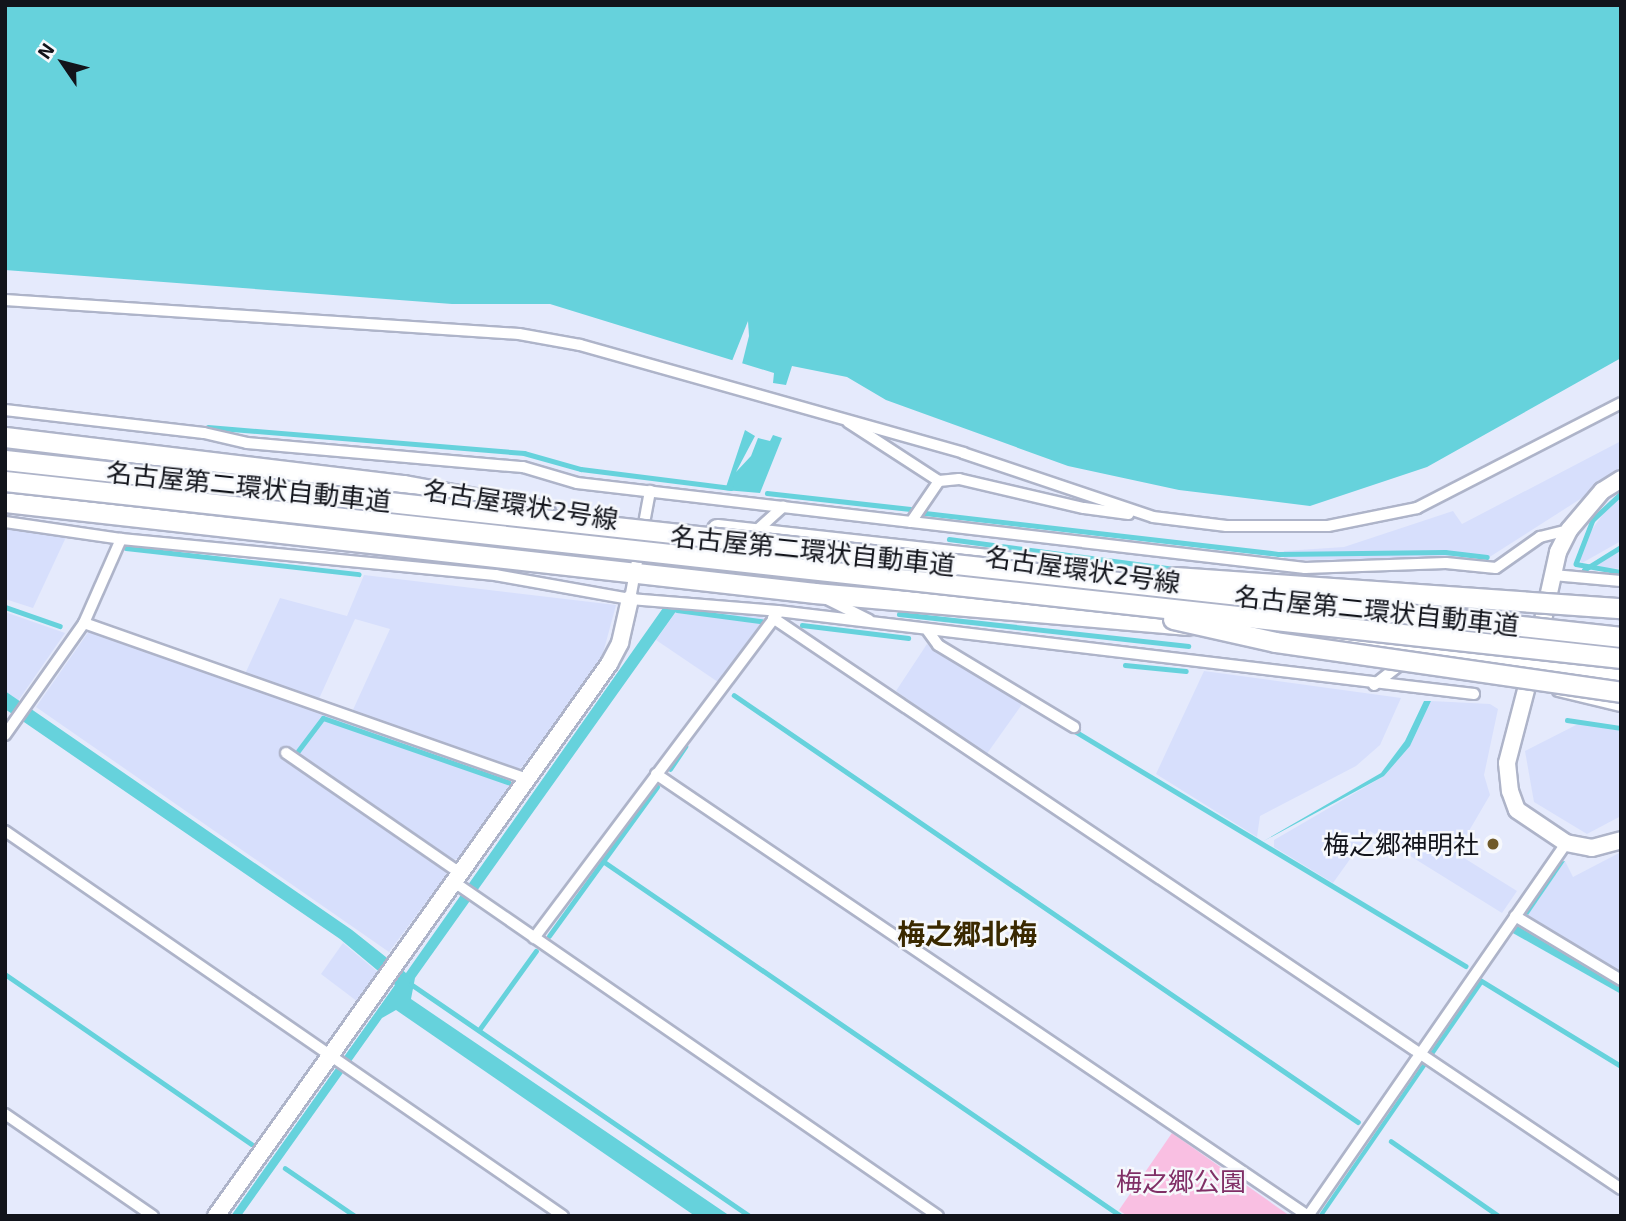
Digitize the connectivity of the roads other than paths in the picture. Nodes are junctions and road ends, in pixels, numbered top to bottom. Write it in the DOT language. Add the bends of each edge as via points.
graph roads {
  1 [pos="5,300"];
  2 [pos="1621,403"];
  3 [pos="5,411"];
  4 [pos="840,416"];
  5 [pos="5,437"];
  6 [pos="5,460"];
  7 [pos="1621,479"];
  8 [pos="5,481"];
  9 [pos="939,481"];
  10 [pos="650,491"];
  11 [pos="5,502"];
  12 [pos="783,507"];
  13 [pos="1153,517"];
  14 [pos="5,522"];
  15 [pos="911,522"];
  16 [pos="645,523"];
  17 [pos="1569,530"];
  18 [pos="755,532"];
  19 [pos="121,539"];
  20 [pos="522,557"];
  21 [pos="635,574"];
  22 [pos="495,575"];
  23 [pos="1553,575"];
  24 [pos="1065,576"];
  25 [pos="1621,581"];
  26 [pos="815,593"];
  27 [pos="1075,598"];
  28 [pos="630,599"];
  29 [pos="1621,608"];
  30 [pos="776,615"];
  31 [pos="1542,622"];
  32 [pos="84,623"];
  33 [pos="890,626"];
  34 [pos="1621,630"];
  35 [pos="928,631"];
  36 [pos="1621,637"];
  37 [pos="1420,648"];
  38 [pos="1621,658"];
  39 [pos="1534,662"];
  40 [pos="1621,672"];
  41 [pos="1528,684"];
  42 [pos="1374,685"];
  43 [pos="1621,692"];
  44 [pos="1474,694"];
  45 [pos="1621,706"];
  46 [pos="1074,727"];
  47 [pos="5,735"];
  48 [pos="286,753"];
  49 [pos="656,774"];
  50 [pos="526,779"];
  51 [pos="5,831"];
  52 [pos="1621,840"];
  53 [pos="1566,843"];
  54 [pos="458,880"];
  55 [pos="1515,916"];
  56 [pos="534,938"];
  57 [pos="1621,980"];
  58 [pos="332,1057"];
  59 [pos="1425,1059"];
  60 [pos="5,1114"];
  61 [pos="1621,1189"];
  62 [pos="153,1216"];
  63 [pos="216,1216"];
  64 [pos="563,1216"];
  65 [pos="938,1216"];
  66 [pos="1308,1216"];
  1 -- 4 [label="street" via="519,334 580,345"];
  2 -- 13 [label="street" via="1417,508 1328,526 1283,528"];
  3 -- 10 [label="street" via="204,433 247,443 523,467 577,483"];
  4 -- 9 [label="street"];
  4 -- 13 [label="street"];
  5 -- 16 [label="highway, 名古屋環状2号線" via="404,485 577,517"];
  6 -- 24 [label="highway, 名古屋第二環状自動車道, bridge"];
  7 -- 17 [label="street" via="1595,498"];
  8 -- 27 [label="highway, 名古屋第二環状自動車道, bridge"];
  9 -- 13 [label="street" via="959,479 1084,508"];
  9 -- 15 [label="street"];
  10 -- 12 [label="street"];
  10 -- 16 [label="street"];
  11 -- 20 [label="highway, 名古屋環状2号線"];
  12 -- 15 [label="street"];
  12 -- 18 [label="street"];
  14 -- 19 [label="street"];
  15 -- 17 [label="street" via="1305,568 1446,563 1496,568 1540,537"];
  16 -- 18 [label="highway, 名古屋環状2号線"];
  16 -- 21 [label="street"];
  17 -- 23 [label="street"];
  18 -- 31 [label="highway, 名古屋環状2号線"];
  19 -- 22 [label="street"];
  19 -- 32 [label="street"];
  20 -- 21 [label="highway, 名古屋環状2号線"];
  20 -- 22 [label="street"];
  21 -- 26 [label="highway, 名古屋環状2号線"];
  21 -- 28 [label="street"];
  22 -- 28 [label="street"];
  23 -- 25 [label="street"];
  23 -- 31 [label="street"];
  24 -- 29 [label="highway, bridge" via="1220,577"];
  24 -- 36 [label="highway, 名古屋第二環状自動車道, bridge"];
  26 -- 33 [label="street"];
  26 -- 37 [label="highway, 名古屋環状2号線"];
  27 -- 38 [label="highway, 名古屋第二環状自動車道, bridge"];
  27 -- 43 [label="highway, bridge" via="1275,642"];
  28 -- 30 [label="street"];
  28 -- 50 [label="street" via="620,643 609,664"];
  30 -- 33 [label="street"];
  30 -- 49 [label="street"];
  30 -- 59 [label="street"];
  31 -- 34 [label="highway, 名古屋環状2号線"];
  31 -- 39 [label="street"];
  32 -- 47 [label="street"];
  32 -- 50 [label="street"];
  33 -- 35 [label="street"];
  35 -- 42 [label="street"];
  35 -- 46 [label="street" via="938,645"];
  37 -- 39 [label="highway, 名古屋環状2号線"];
  37 -- 42 [label="street"];
  39 -- 40 [label="highway, 名古屋環状2号線"];
  39 -- 41 [label="street"];
  41 -- 45 [label="street"];
  41 -- 53 [label="street" via="1507,764 1510,791 1517,810"];
  42 -- 44 [label="street"];
  48 -- 54 [label="street"];
  49 -- 56 [label="street"];
  49 -- 66 [label="street"];
  50 -- 54 [label="street"];
  51 -- 58 [label="street"];
  52 -- 53 [label="street" via="1592,848"];
  53 -- 55 [label="street"];
  54 -- 56 [label="street"];
  54 -- 58 [label="street"];
  55 -- 57 [label="street"];
  55 -- 59 [label="street"];
  56 -- 65 [label="street"];
  58 -- 63 [label="street"];
  58 -- 64 [label="street"];
  59 -- 61 [label="street"];
  59 -- 66 [label="street"];
  60 -- 62 [label="street"];
}
